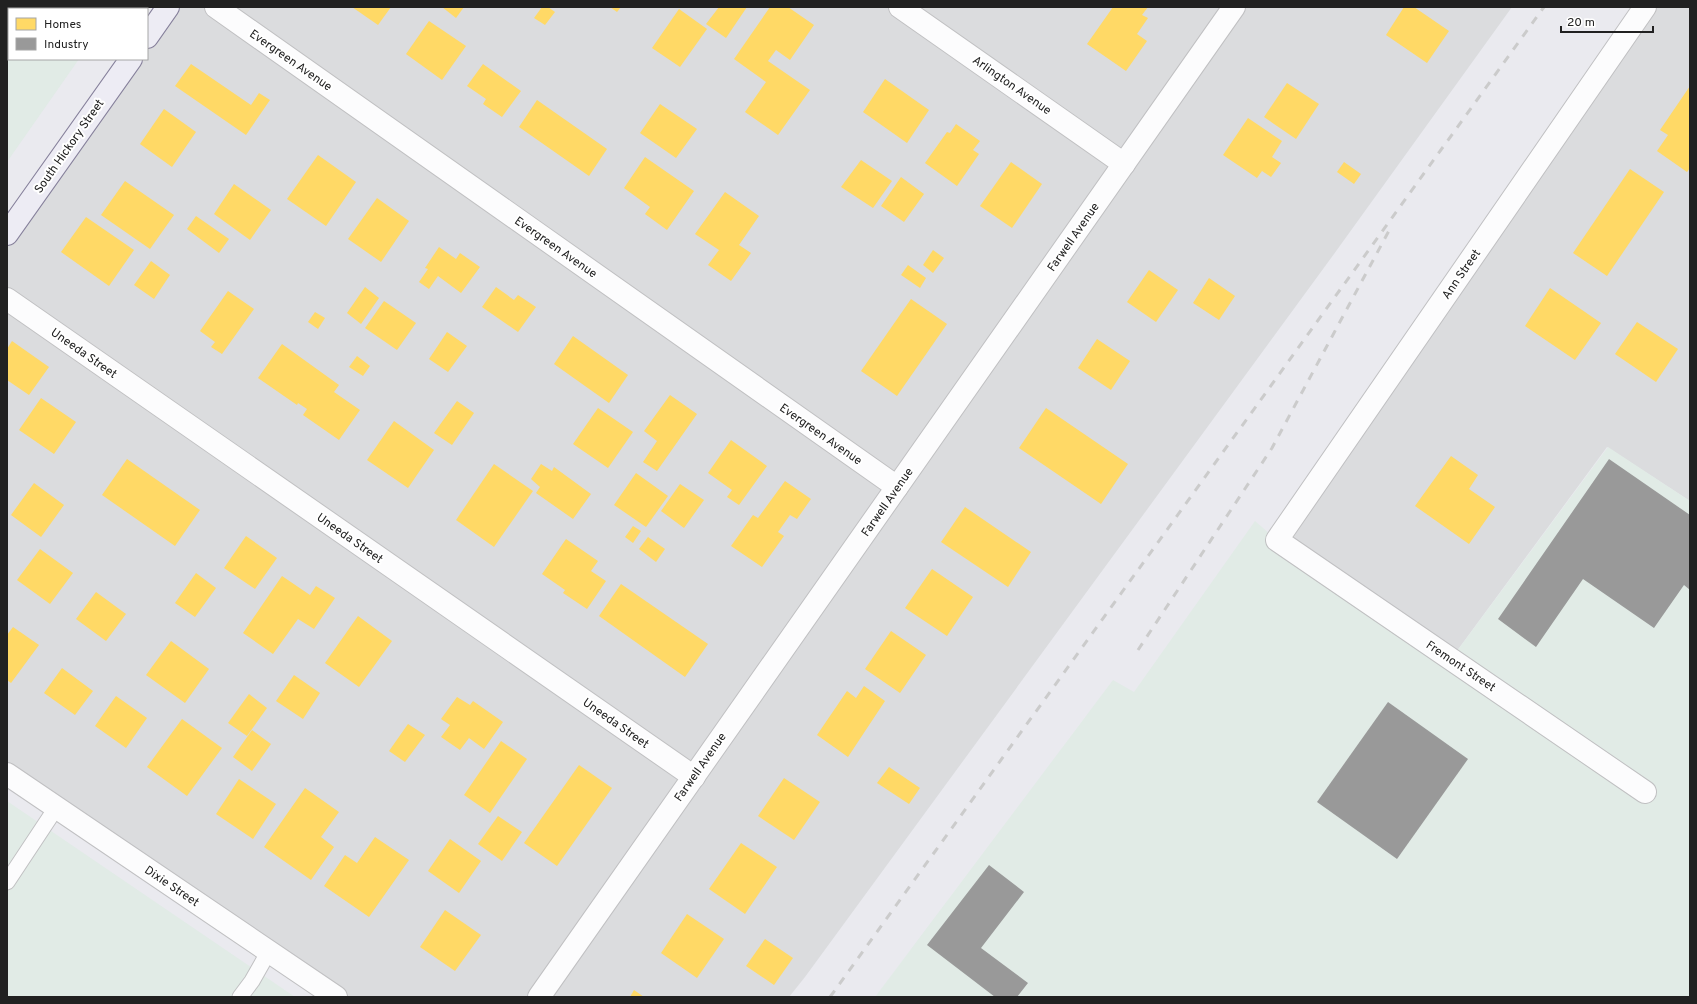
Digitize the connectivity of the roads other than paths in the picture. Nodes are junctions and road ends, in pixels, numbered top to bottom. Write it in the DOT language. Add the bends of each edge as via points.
graph roads {
  1 [pos="168,7"];
  2 [pos="216,7"];
  3 [pos="900,7"];
  4 [pos="1234,7"];
  5 [pos="1645,7"];
  6 [pos="148,36"];
  7 [pos="130,60"];
  8 [pos="1124,164"];
  9 [pos="7,234"];
  10 [pos="7,299"];
  11 [pos="897,487"];
  12 [pos="1277,540"];
  13 [pos="7,774"];
  14 [pos="694,777"];
  15 [pos="1646,792"];
  16 [pos="56,808"];
  17 [pos="7,882"];
  18 [pos="269,951"];
  19 [pos="240,997"];
  20 [pos="336,997"];
  21 [pos="539,997"];
  1 -- 6 [label="street"];
  2 -- 11 [label="street, Evergreen Avenue"];
  3 -- 8 [label="street, Arlington Avenue"];
  4 -- 8 [label="street, Farwell Avenue"];
  5 -- 12 [label="street, Ann Street"];
  7 -- 9 [label="street, South Hickory Street"];
  8 -- 11 [label="street, Farwell Avenue"];
  10 -- 14 [label="street, Uneeda Street"];
  11 -- 14 [label="street, Farwell Avenue"];
  12 -- 15 [label="street, Fremont Street"];
  13 -- 16 [label="street, Dixie Street"];
  14 -- 21 [label="street, Farwell Avenue"];
  16 -- 17 [label="lane"];
  16 -- 18 [label="street, Dixie Street"];
  18 -- 19 [label="lane"];
  18 -- 20 [label="street, Dixie Street"];
}
